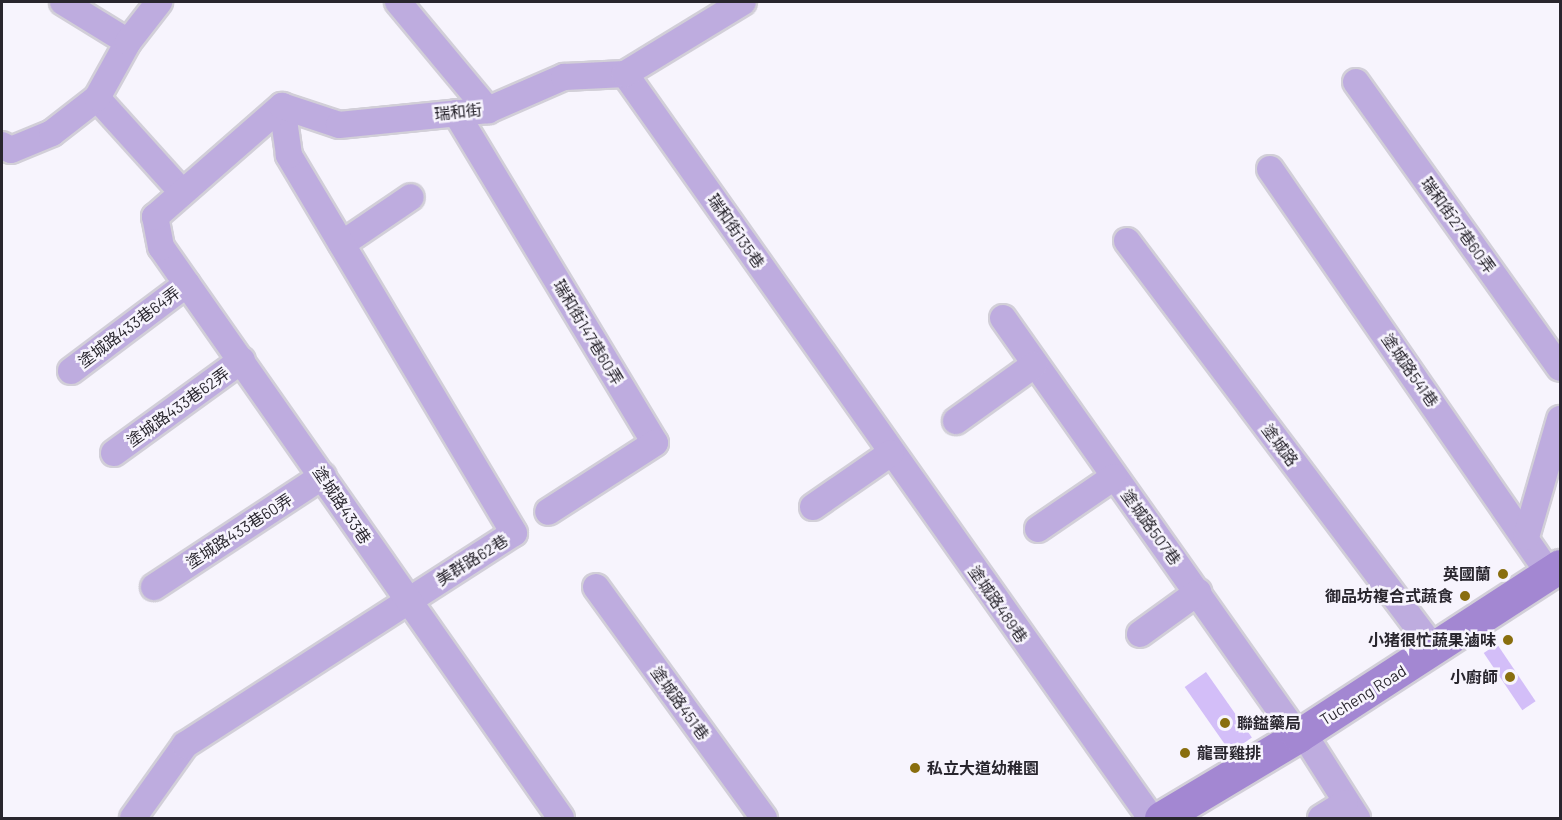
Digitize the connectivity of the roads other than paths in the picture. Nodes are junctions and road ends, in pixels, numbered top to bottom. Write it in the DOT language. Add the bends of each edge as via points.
graph roads {
  1 [pos="63,2"];
  2 [pos="159,2"];
  3 [pos="398,2"];
  4 [pos="743,2"];
  5 [pos="128,42"];
  6 [pos="625,74"];
  7 [pos="1356,82"];
  8 [pos="97,98"];
  9 [pos="282,106"];
  10 [pos="488,110"];
  11 [pos="456,113"];
  12 [pos="2,145"];
  13 [pos="1270,169"];
  14 [pos="182,192"];
  15 [pos="411,197"];
  16 [pos="1127,242"];
  17 [pos="342,244"];
  18 [pos="187,284"];
  19 [pos="1003,318"];
  20 [pos="242,360"];
  21 [pos="1034,365"];
  22 [pos="1560,368"];
  23 [pos="71,370"];
  24 [pos="846,388"];
  25 [pos="1560,418"];
  26 [pos="956,421"];
  27 [pos="114,453"];
  28 [pos="891,453"];
  29 [pos="323,476"];
  30 [pos="1114,477"];
  31 [pos="813,507"];
  32 [pos="548,512"];
  33 [pos="1038,529"];
  34 [pos="1526,537"];
  35 [pos="1555,569"];
  36 [pos="154,587"];
  37 [pos="596,587"];
  38 [pos="1198,592"];
  39 [pos="407,601"];
  40 [pos="1140,633"];
  41 [pos="1434,649"];
  42 [pos="1301,734"];
  43 [pos="1351,811"];
  44 [pos="133,819"];
  45 [pos="561,819"];
  46 [pos="764,819"];
  47 [pos="1151,819"];
  48 [pos="1161,819"];
  49 [pos="1321,819"];
  1 -- 5 [label="street"];
  2 -- 5 [label="street"];
  3 -- 10 [label="street"];
  4 -- 6 [label="street, 瑞和街"];
  5 -- 8 [label="street"];
  6 -- 10 [label="street, 瑞和街" via="564,77"];
  6 -- 24 [label="street, 瑞和街135巷"];
  7 -- 22 [label="street, 瑞和街27巷60弄"];
  8 -- 12 [label="street" via="52,133 11,150"];
  8 -- 14 [label="street"];
  9 -- 11 [label="street, 瑞和街" via="339,125"];
  9 -- 14 [label="street"];
  9 -- 17 [label="street, 美群路62巷" via="289,155"];
  10 -- 11 [label="street, 瑞和街"];
  11 -- 32 [label="street, 瑞和街147巷60弄" via="655,443"];
  13 -- 34 [label="street, 塗城路541巷"];
  14 -- 18 [label="street, 塗城路433巷" via="155,217 161,247"];
  15 -- 17 [label="street"];
  16 -- 41 [label="street, 塗城路"];
  17 -- 39 [label="street, 美群路62巷" via="514,533"];
  18 -- 20 [label="street, 塗城路433巷"];
  18 -- 23 [label="street, 塗城路433巷64弄"];
  19 -- 21 [label="street, 塗城路507巷"];
  20 -- 27 [label="street, 塗城路433巷62弄"];
  20 -- 29 [label="street, 塗城路433巷"];
  21 -- 26 [label="street"];
  21 -- 30 [label="street, 塗城路507巷"];
  24 -- 28 [label="street, 塗城路489巷"];
  25 -- 34 [label="street"];
  28 -- 31 [label="street"];
  28 -- 47 [label="street, 塗城路489巷"];
  29 -- 36 [label="street, 塗城路433巷60弄"];
  29 -- 39 [label="street, 塗城路433巷"];
  30 -- 33 [label="street"];
  30 -- 38 [label="street, 塗城路507巷"];
  34 -- 35 [label="street, 塗城路541巷"];
  35 -- 41 [label="street, Tucheng Road"];
  37 -- 46 [label="street, 塗城路451巷"];
  38 -- 40 [label="street"];
  38 -- 42 [label="street, 塗城路507巷"];
  39 -- 44 [label="street, 美群路62巷" via="185,745"];
  39 -- 45 [label="street, 塗城路433巷"];
  41 -- 42 [label="street, Tucheng Road"];
  42 -- 43 [label="street, 塗城路507巷"];
  42 -- 48 [label="street, Tucheng Road"];
  43 -- 49 [label="street"];
}
